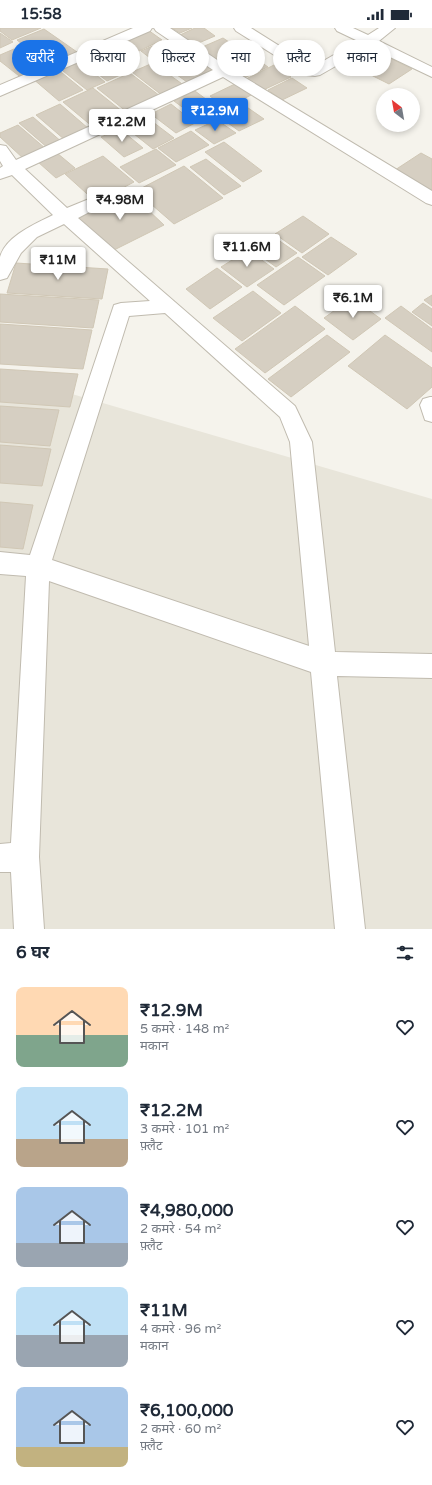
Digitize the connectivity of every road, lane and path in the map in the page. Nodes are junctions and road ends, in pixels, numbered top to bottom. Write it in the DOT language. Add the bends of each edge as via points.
graph roads {
  1 [pos="145,28"];
  2 [pos="161,28"];
  3 [pos="241,28"];
  4 [pos="342,28"];
  5 [pos="388,28"];
  6 [pos="367,40"];
  7 [pos="370,40"];
  8 [pos="391,52"];
  9 [pos="333,63"];
  10 [pos="217,67"];
  11 [pos="432,73"];
  12 [pos="217,75"];
  13 [pos="231,76"];
  14 [pos="0,91"];
  15 [pos="0,150"];
  16 [pos="7,170"];
  17 [pos="432,199"];
  18 [pos="89,205"];
  19 [pos="65,216"];
  20 [pos="0,273"];
  21 [pos="169,306"];
  22 [pos="0,563"];
  23 [pos="38,566"];
  24 [pos="325,664"];
  25 [pos="432,666"];
  26 [pos="12,858"];
  27 [pos="29,929"];
  28 [pos="350,929"];
  1 -- 14 [label="street"];
  2 -- 10 [label="street"];
  3 -- 9 [label="street" via="311,72 319,71"];
  4 -- 6 [label="street"];
  5 -- 7 [label="street"];
  8 -- 11 [label="street"];
  12 -- 16 [label="street"];
  13 -- 17 [label="street"];
  15 -- 16 [label="street"];
  16 -- 19 [label="street"];
  18 -- 19 [label="street"];
  19 -- 20 [label="street" via="31,233 14,249"];
  19 -- 21 [label="street"];
  21 -- 23 [label="street" via="121,310"];
  21 -- 24 [label="street" via="288,412 301,442"];
  22 -- 23 [label="street"];
  23 -- 24 [label="street"];
  23 -- 26 [label="street"];
  24 -- 25 [label="street"];
  24 -- 28 [label="street"];
  26 -- 27 [label="street"];
}
